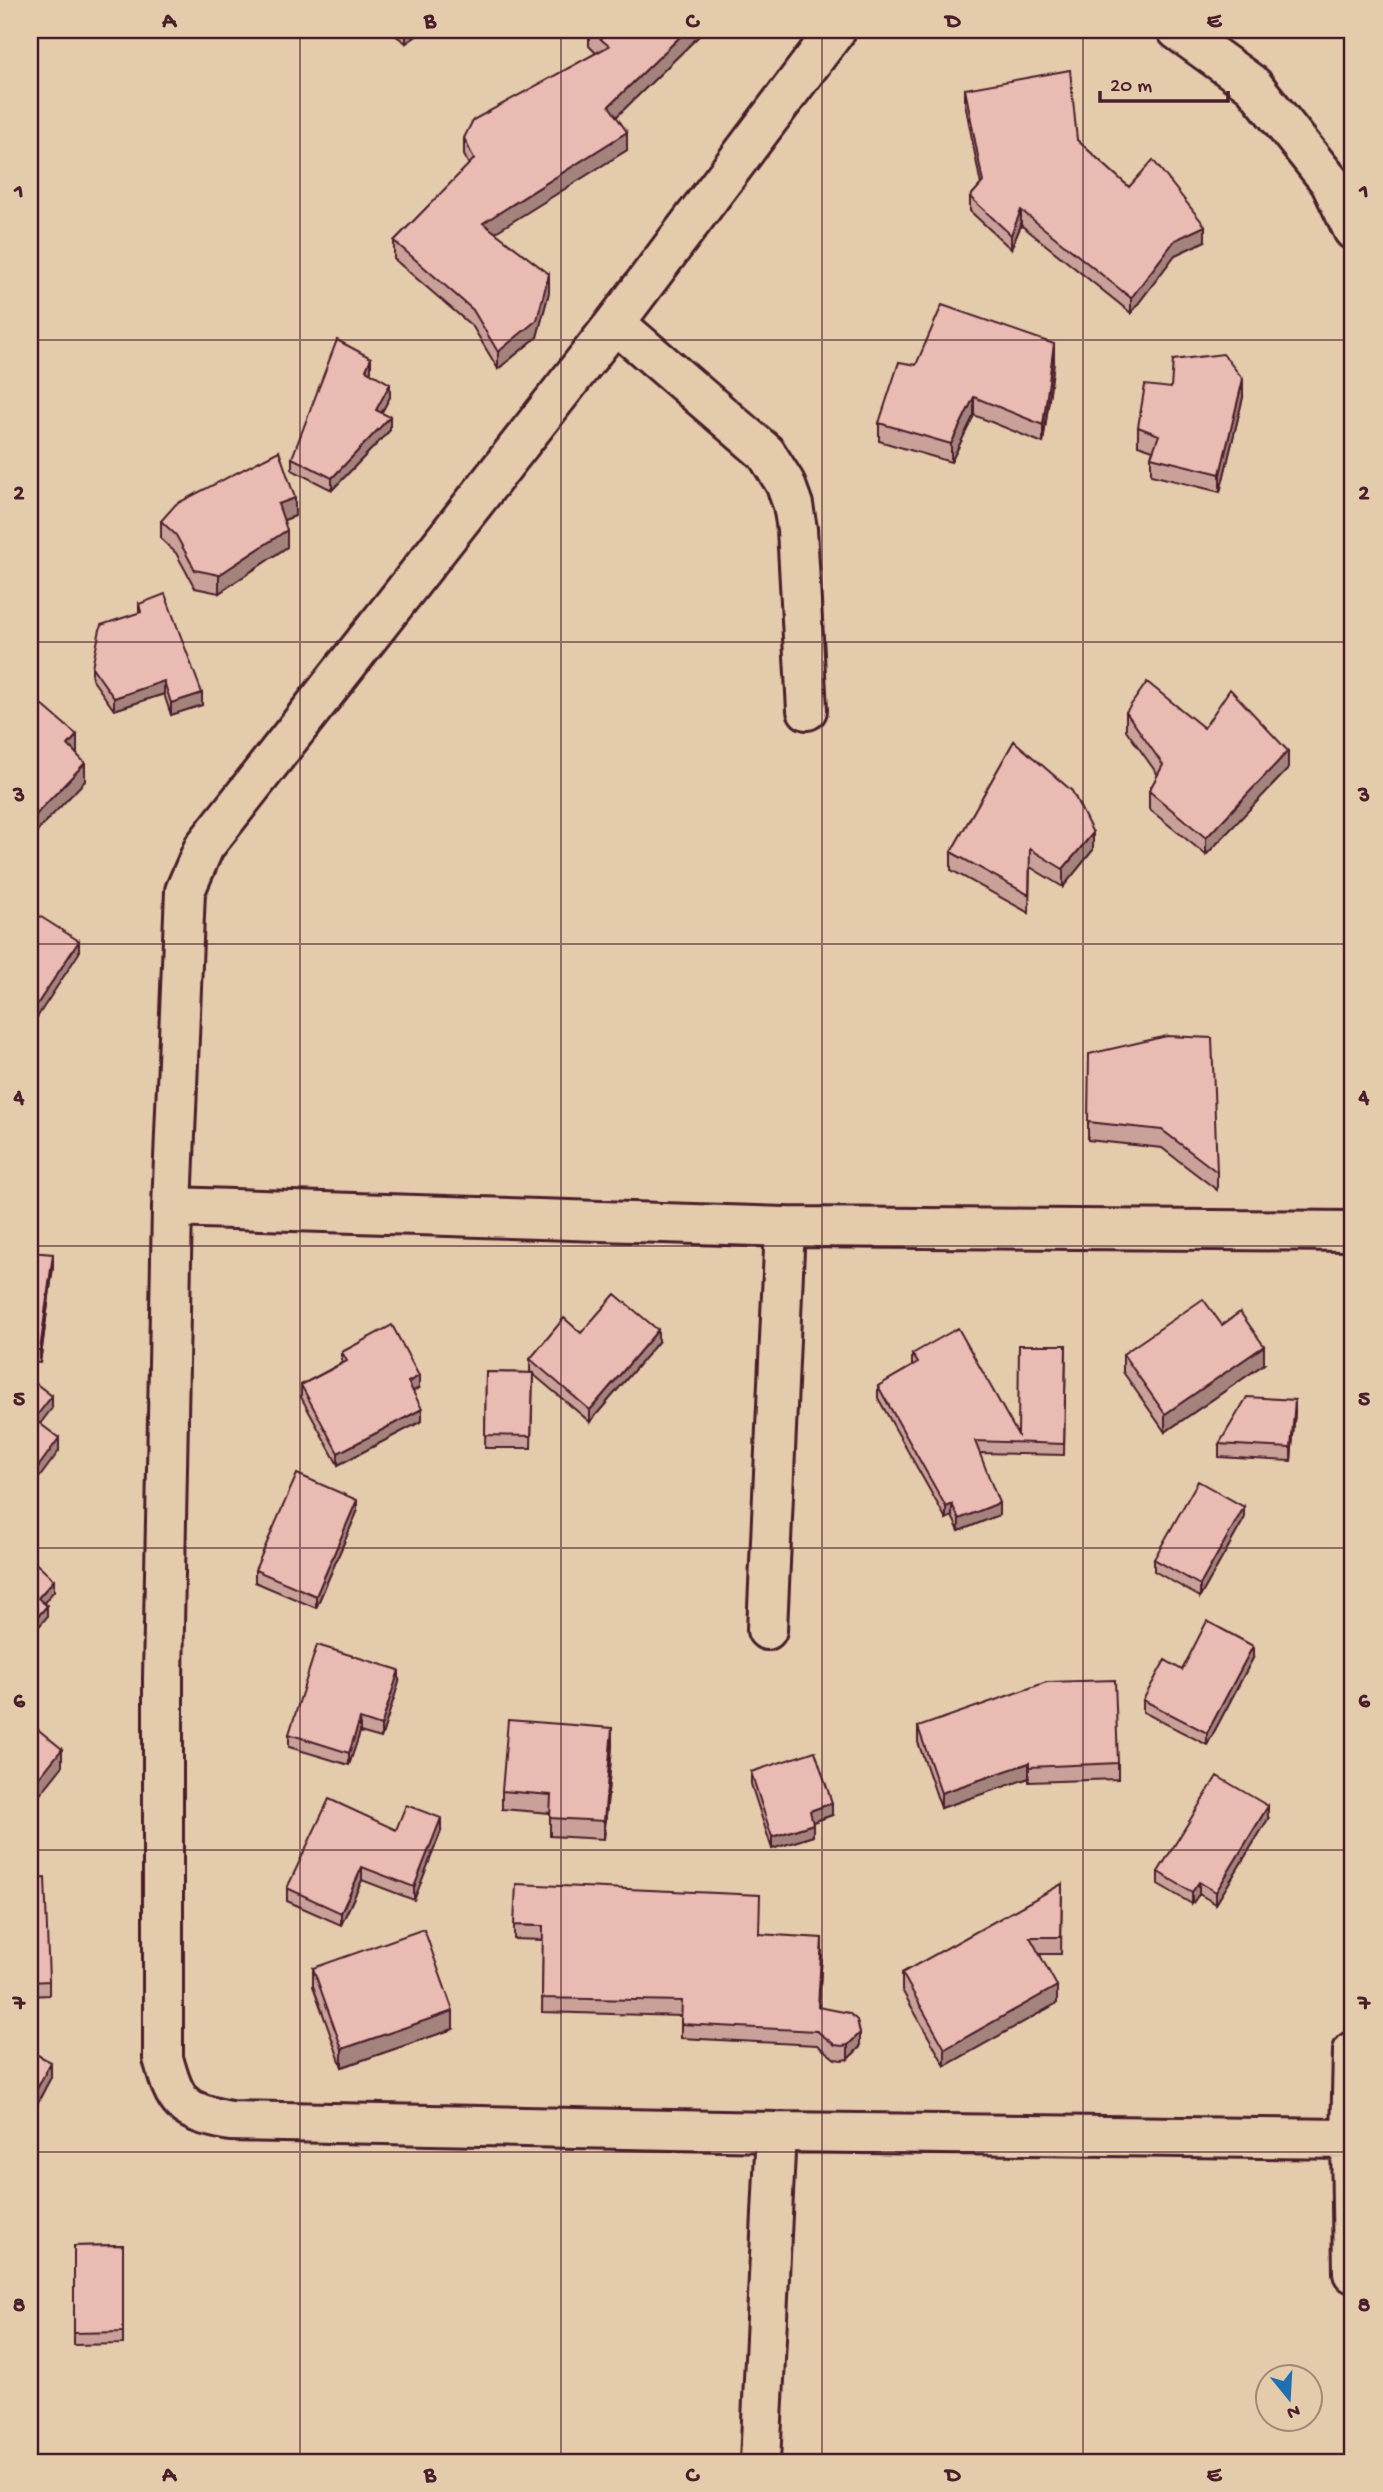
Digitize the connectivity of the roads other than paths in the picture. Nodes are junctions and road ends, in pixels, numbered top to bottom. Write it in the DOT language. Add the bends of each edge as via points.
graph roads {
  1 [pos="836,30"];
  2 [pos="1177,30"];
  3 [pos="1353,230"];
  4 [pos="615,323"];
  5 [pos="807,710"];
  6 [pos="172,1207"];
  7 [pos="785,1227"];
  8 [pos="1353,1231"];
  9 [pos="767,1630"];
  10 [pos="1353,2051"];
  11 [pos="776,2132"];
  12 [pos="1351,2139"];
  13 [pos="1353,2273"];
  14 [pos="760,2462"];
  1 -- 4 [label="street"];
  2 -- 3 [label="street" via="1252,85 1330,182"];
  4 -- 5 [label="street" via="766,453 785,483 797,529"];
  4 -- 6 [label="street" via="204,847 185,891"];
  6 -- 7 [label="street"];
  6 -- 11 [label="street" via="163,1678 163,2058 172,2089 184,2106 230,2121"];
  7 -- 8 [label="street"];
  7 -- 9 [label="street"];
  10 -- 12 [label="street"];
  11 -- 12 [label="street"];
  11 -- 14 [label="street"];
  12 -- 13 [label="street"];
}
